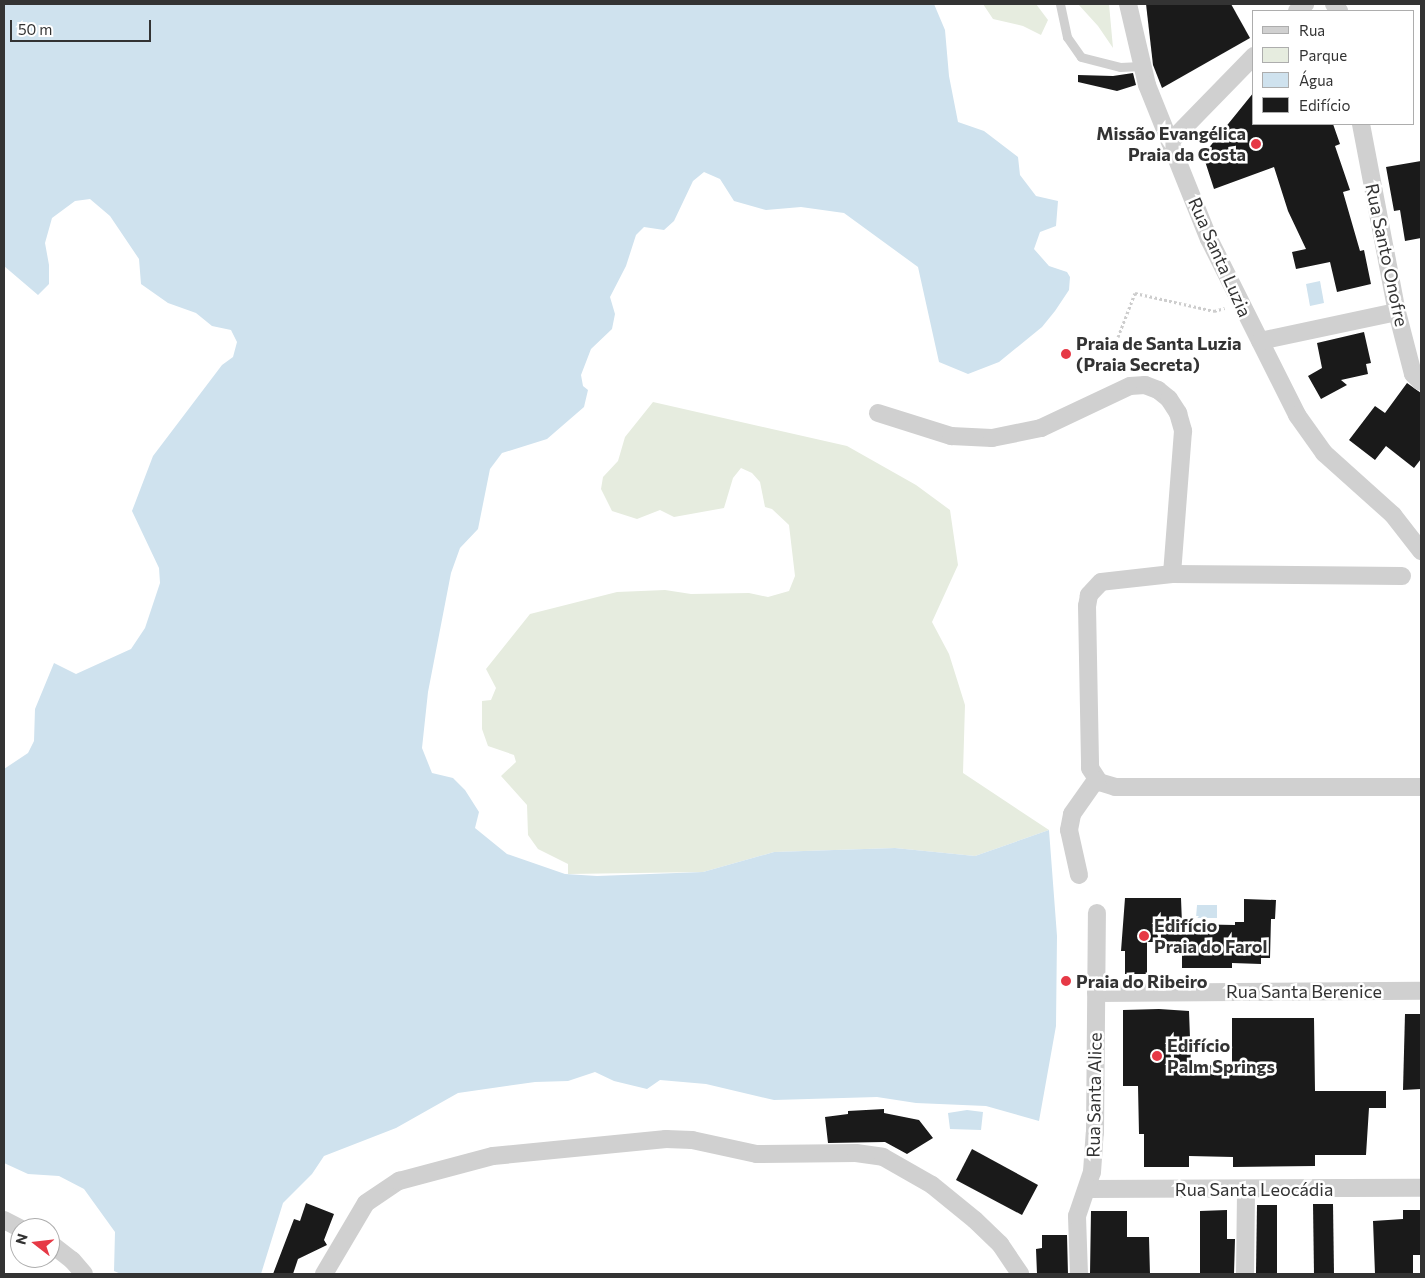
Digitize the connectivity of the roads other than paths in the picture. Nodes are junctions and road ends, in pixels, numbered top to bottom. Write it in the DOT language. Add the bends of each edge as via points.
graph roads {
  1 [pos="1060,4"];
  2 [pos="1128,4"];
  3 [pos="1252,58"];
  4 [pos="1141,66"];
  5 [pos="1361,125"];
  6 [pos="1171,141"];
  7 [pos="1398,312"];
  8 [pos="1260,341"];
  9 [pos="1421,382"];
  10 [pos="878,413"];
  11 [pos="1421,551"];
  12 [pos="1172,574"];
  13 [pos="1402,576"];
  14 [pos="1096,780"];
  15 [pos="1421,787"];
  16 [pos="1079,875"];
  17 [pos="1098,913"];
  18 [pos="1421,991"];
  19 [pos="1096,993"];
  20 [pos="1421,1188"];
  21 [pos="1087,1189"];
  22 [pos="1246,1189"];
  23 [pos="60,1251"];
  24 [pos="84,1274"];
  25 [pos="324,1274"];
  26 [pos="1020,1274"];
  27 [pos="1078,1274"];
  28 [pos="1245,1274"];
  1 -- 4 [label="lane" via="1067,37 1081,57 1120,67"];
  2 -- 4 [label="street, Rua Santa Luzia"];
  3 -- 6 [label="street"];
  4 -- 6 [label="street, Rua Santa Luzia"];
  5 -- 7 [label="street, Rua Santo Onofre"];
  6 -- 8 [label="street, Rua Santa Luzia" via="1209,239 1238,303"];
  7 -- 8 [label="street"];
  7 -- 9 [label="street, Rua Santo Onofre" via="1413,374"];
  8 -- 11 [label="street, Rua Santa Luzia" via="1313,439 1394,515"];
  10 -- 12 [label="street" via="951,436 992,438 1041,428 1130,386 1145,385 1158,390 1169,399 1183,431"];
  12 -- 13 [label="street"];
  12 -- 14 [label="street" via="1101,582 1089,595 1090,768"];
  14 -- 15 [label="street" via="1115,787"];
  14 -- 16 [label="street" via="1072,814 1069,830"];
  17 -- 19 [label="street, Rua Santa Alice"];
  18 -- 19 [label="street, Rua Santa Berenice"];
  19 -- 21 [label="street, Rua Santa Alice" via="1095,1133 1092,1172"];
  20 -- 22 [label="street, Rua Santa Leocádia"];
  21 -- 22 [label="street, Rua Santa Leocádia"];
  21 -- 27 [label="street, Rua Santa Alice" via="1077,1216"];
  22 -- 28 [label="street"];
  23 -- 24 [label="street"];
  25 -- 26 [label="street" via="366,1203 399,1181 493,1156 672,1139 757,1154 856,1153 888,1159 932,1186 976,1220 1007,1253"];
}
